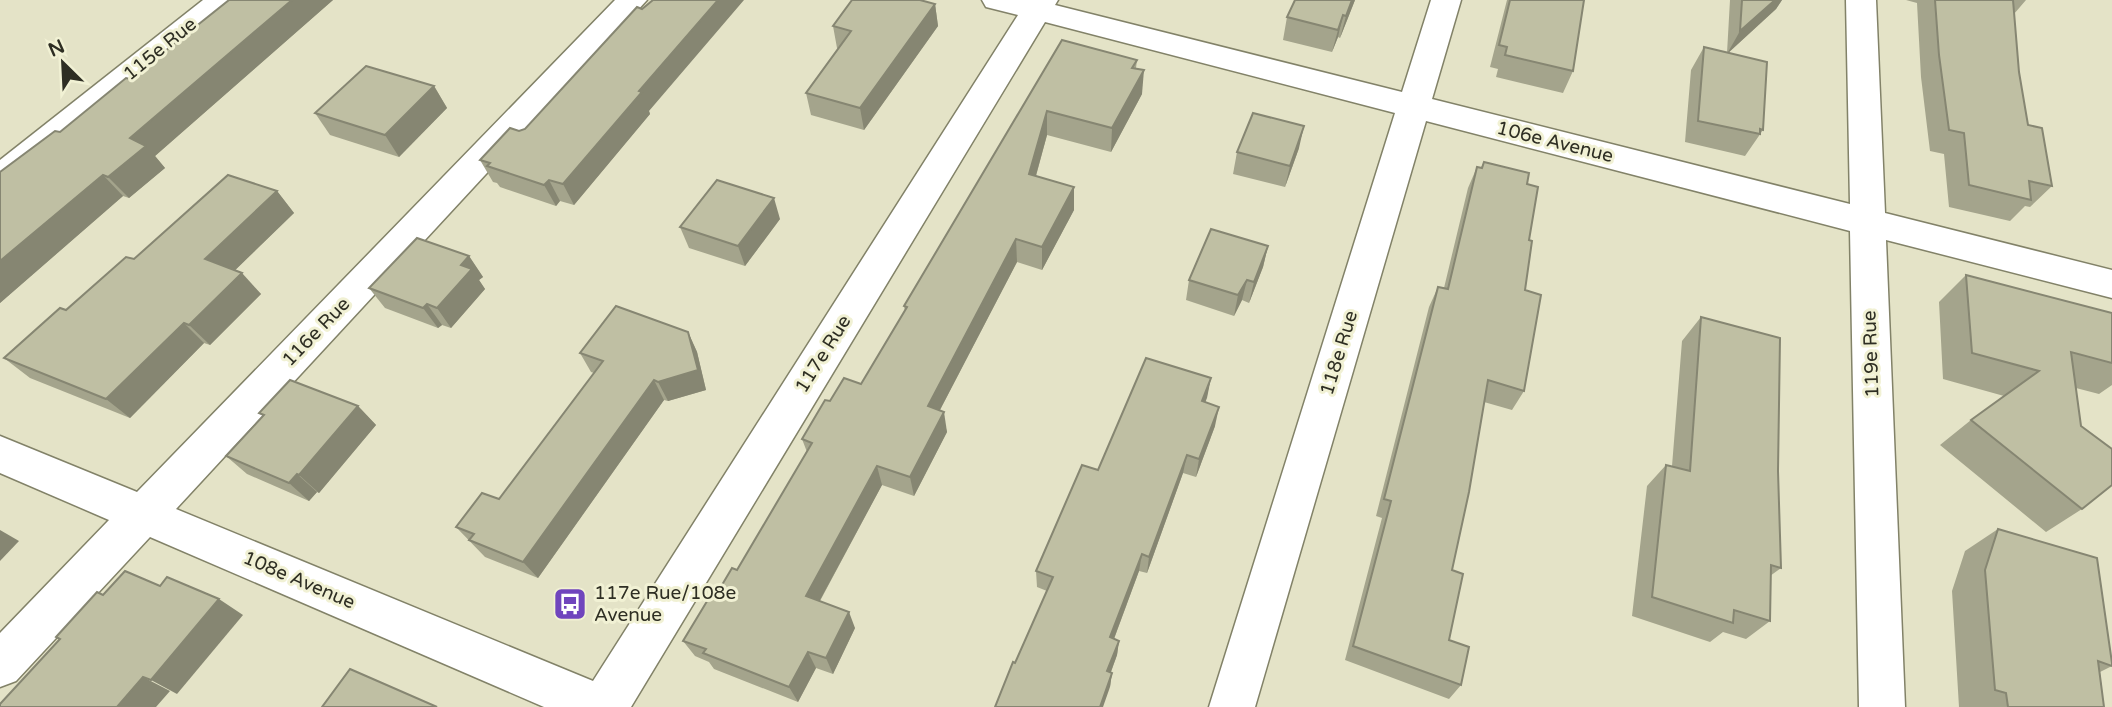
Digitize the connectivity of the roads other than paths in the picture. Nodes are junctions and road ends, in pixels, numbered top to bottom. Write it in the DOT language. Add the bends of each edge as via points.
graph roads {
  1 [pos="222,0"];
  2 [pos="632,0"];
  3 [pos="997,0"];
  4 [pos="1446,0"];
  5 [pos="1861,0"];
  6 [pos="1040,5"];
  7 [pos="1414,106"];
  8 [pos="0,178"];
  9 [pos="1867,221"];
  10 [pos="2112,284"];
  11 [pos="0,454"];
  12 [pos="143,514"];
  13 [pos="0,665"];
  14 [pos="601,707"];
  15 [pos="1232,707"];
  16 [pos="1882,707"];
  1 -- 8 [label="street, 115e Rue"];
  2 -- 12 [label="street, 116e Rue"];
  3 -- 6 [label="street, 106e Avenue"];
  4 -- 7 [label="street, 118e Rue"];
  5 -- 9 [label="street, 119e Rue"];
  6 -- 7 [label="street, 106e Avenue"];
  6 -- 14 [label="street, 117e Rue"];
  7 -- 9 [label="street, 106e Avenue"];
  7 -- 15 [label="street, 118e Rue"];
  9 -- 10 [label="street, 106e Avenue"];
  9 -- 16 [label="street, 119e Rue"];
  11 -- 12 [label="street, 108e Avenue"];
  12 -- 13 [label="street, 116e Rue"];
  12 -- 14 [label="street, 108e Avenue"];
}
